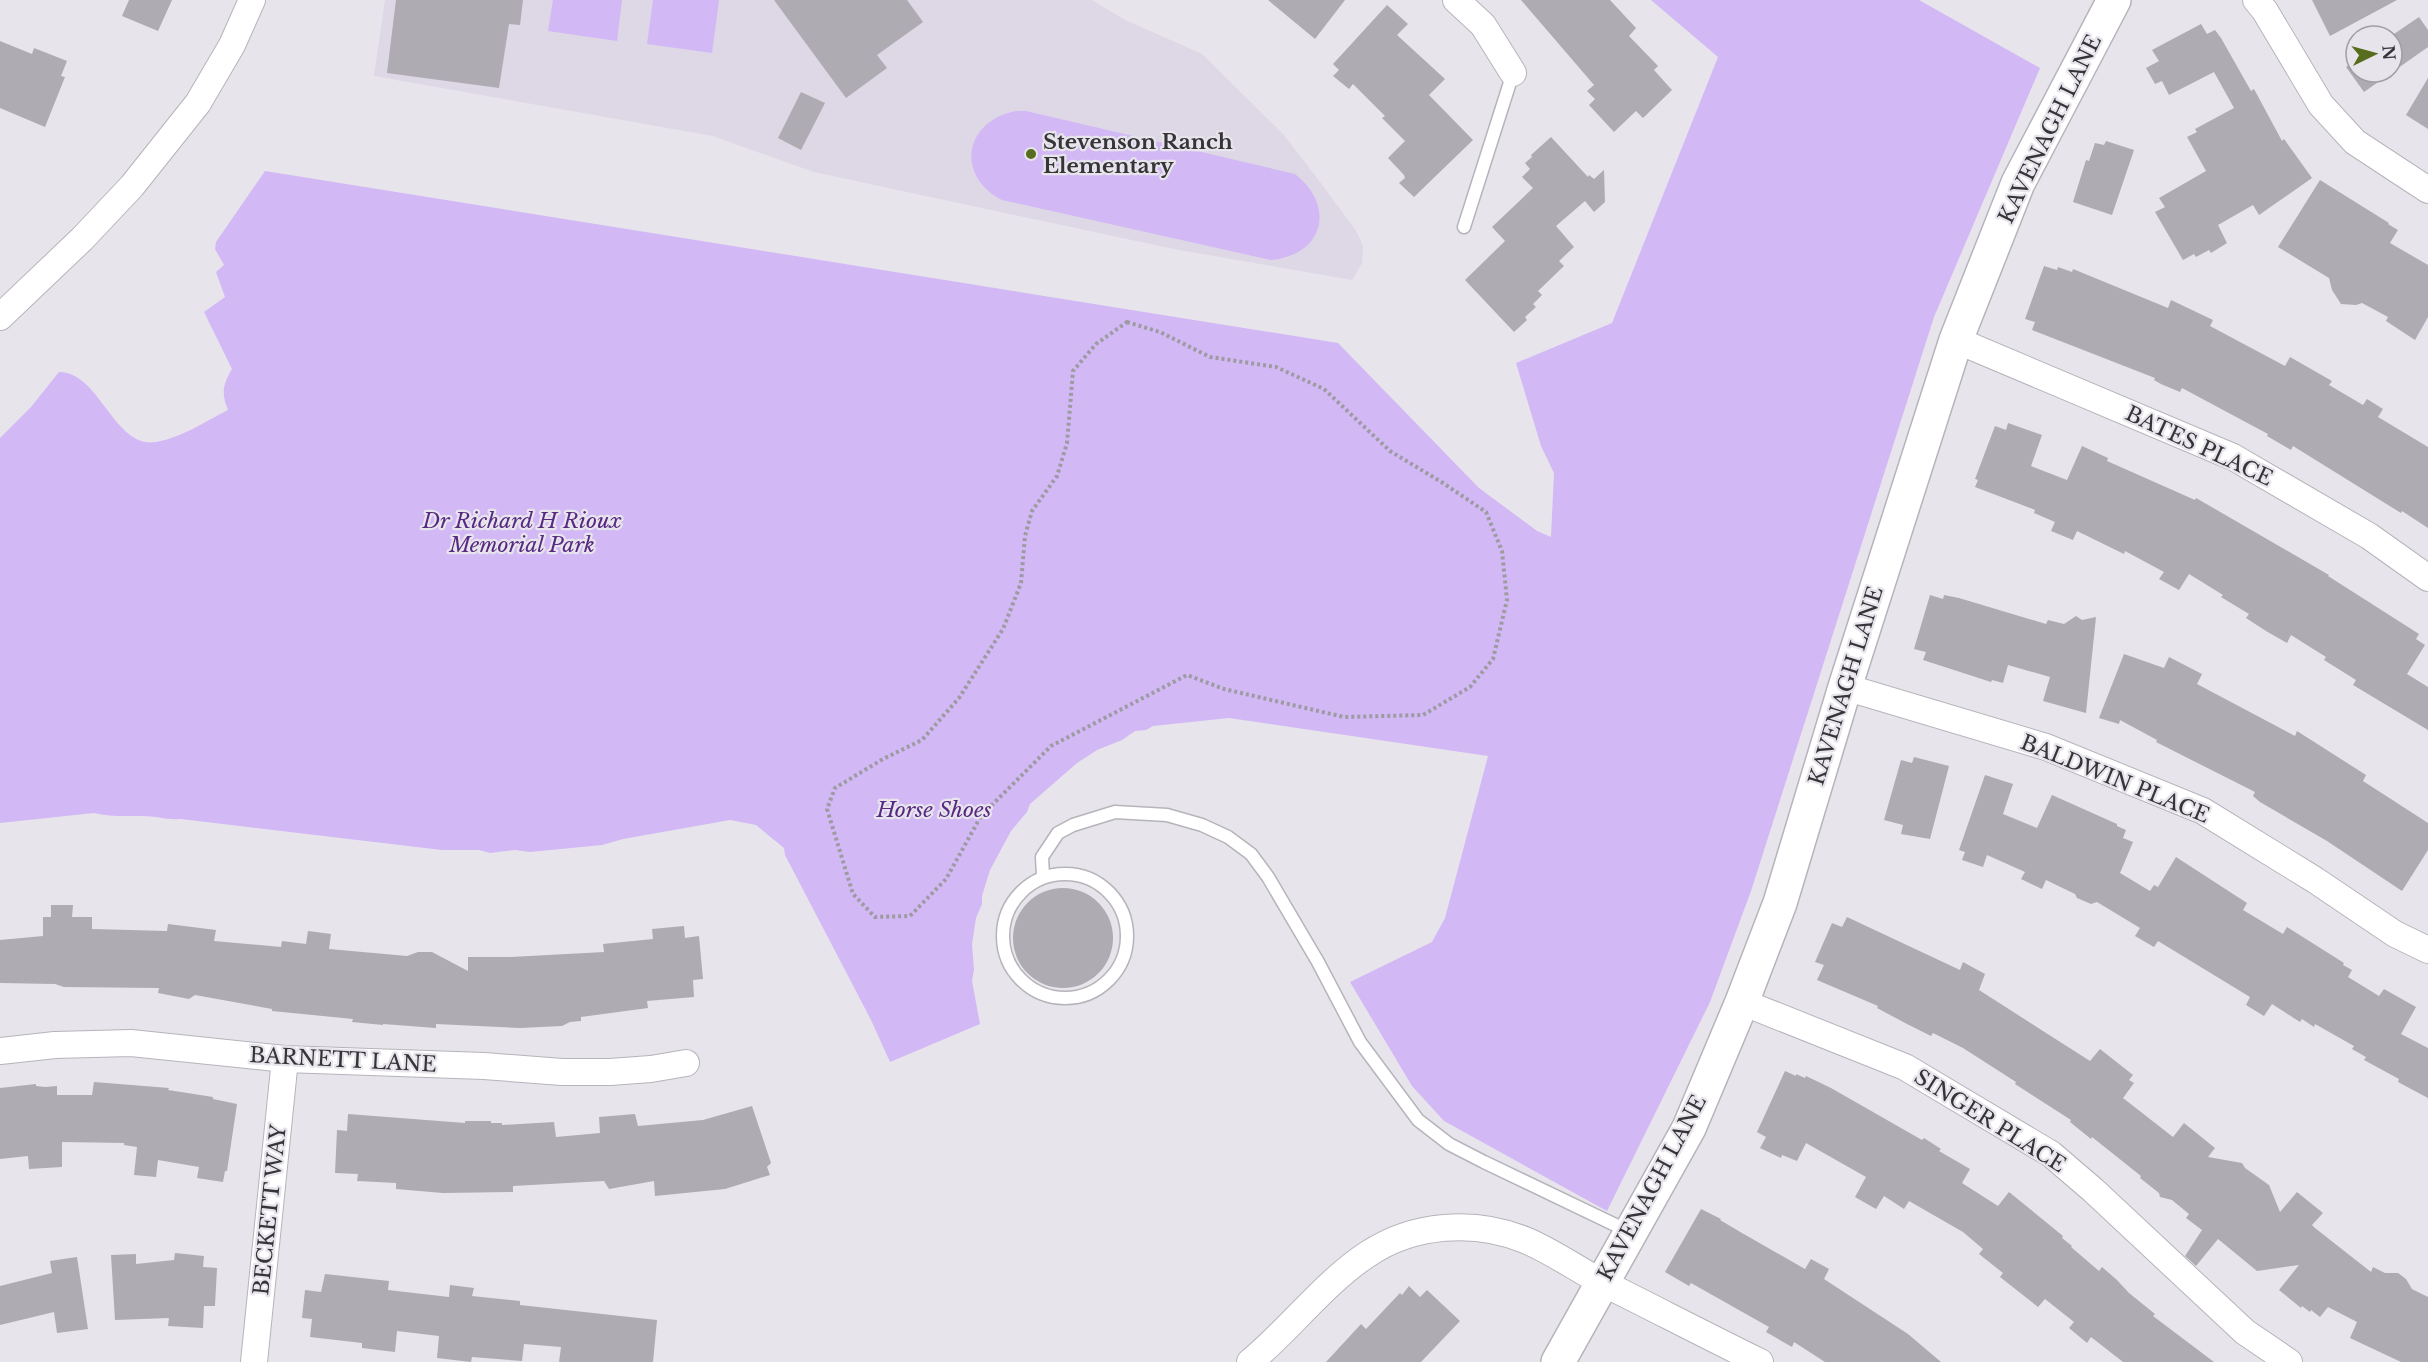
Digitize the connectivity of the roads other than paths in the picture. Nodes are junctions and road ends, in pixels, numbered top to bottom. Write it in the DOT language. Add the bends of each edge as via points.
graph roads {
  1 [pos="252,0"];
  2 [pos="1456,0"];
  3 [pos="2114,0"];
  4 [pos="2256,0"];
  5 [pos="1513,74"];
  6 [pos="2428,190"];
  7 [pos="1464,226"];
  8 [pos="0,317"];
  9 [pos="1956,340"];
  10 [pos="2428,578"];
  11 [pos="1845,687"];
  12 [pos="1043,876"];
  13 [pos="2428,950"];
  14 [pos="1742,1002"];
  15 [pos="0,1051"];
  16 [pos="285,1059"];
  17 [pos="686,1063"];
  18 [pos="1631,1233"];
  19 [pos="1601,1282"];
  20 [pos="254,1362"];
  21 [pos="1250,1362"];
  22 [pos="1558,1362"];
  23 [pos="1760,1362"];
  24 [pos="2289,1362"];
  1 -- 8 [label="street" via="232,45 183,122 132,186"];
  2 -- 5 [label="street" via="1483,25"];
  3 -- 9 [label="main road, KAVENAGH LANE" via="2018,183"];
  4 -- 6 [label="street" via="2321,105 2355,142"];
  5 -- 7 [label="lane"];
  9 -- 10 [label="street, BATES PLACE" via="2233,457 2369,536"];
  9 -- 11 [label="main road, KAVENAGH LANE"];
  11 -- 13 [label="street, BALDWIN PLACE" via="2046,747 2203,811 2395,934"];
  11 -- 14 [label="main road, KAVENAGH LANE" via="1780,903"];
  12 -- 12 [label="lane" via="1019,892 1005,916 1002,944 1012,970 1032,990 1059,999 1087,995 1110,980 1125,956 1127,928 1117,901 1097,882 1071,873"];
  12 -- 18 [label="lane" via="1042,857 1058,833 1115,812 1167,815 1228,837 1251,854 1268,877 1360,1042 1418,1120 1449,1144"];
  14 -- 18 [label="main road, KAVENAGH LANE" via="1689,1128"];
  14 -- 24 [label="street, SINGER PLACE" via="1905,1067 2051,1154 2245,1332"];
  15 -- 16 [label="street, BARNETT LANE" via="131,1043"];
  16 -- 17 [label="street, BARNETT LANE" via="562,1072 620,1071"];
  16 -- 20 [label="street, BECKETT WAY"];
  18 -- 19 [label="main road, KAVENAGH LANE"];
  19 -- 21 [label="street" via="1525,1240 1494,1230 1461,1226 1428,1230 1397,1239 1368,1254"];
  19 -- 22 [label="main road, KAVENAGH LANE"];
  19 -- 23 [label="street"];
}
